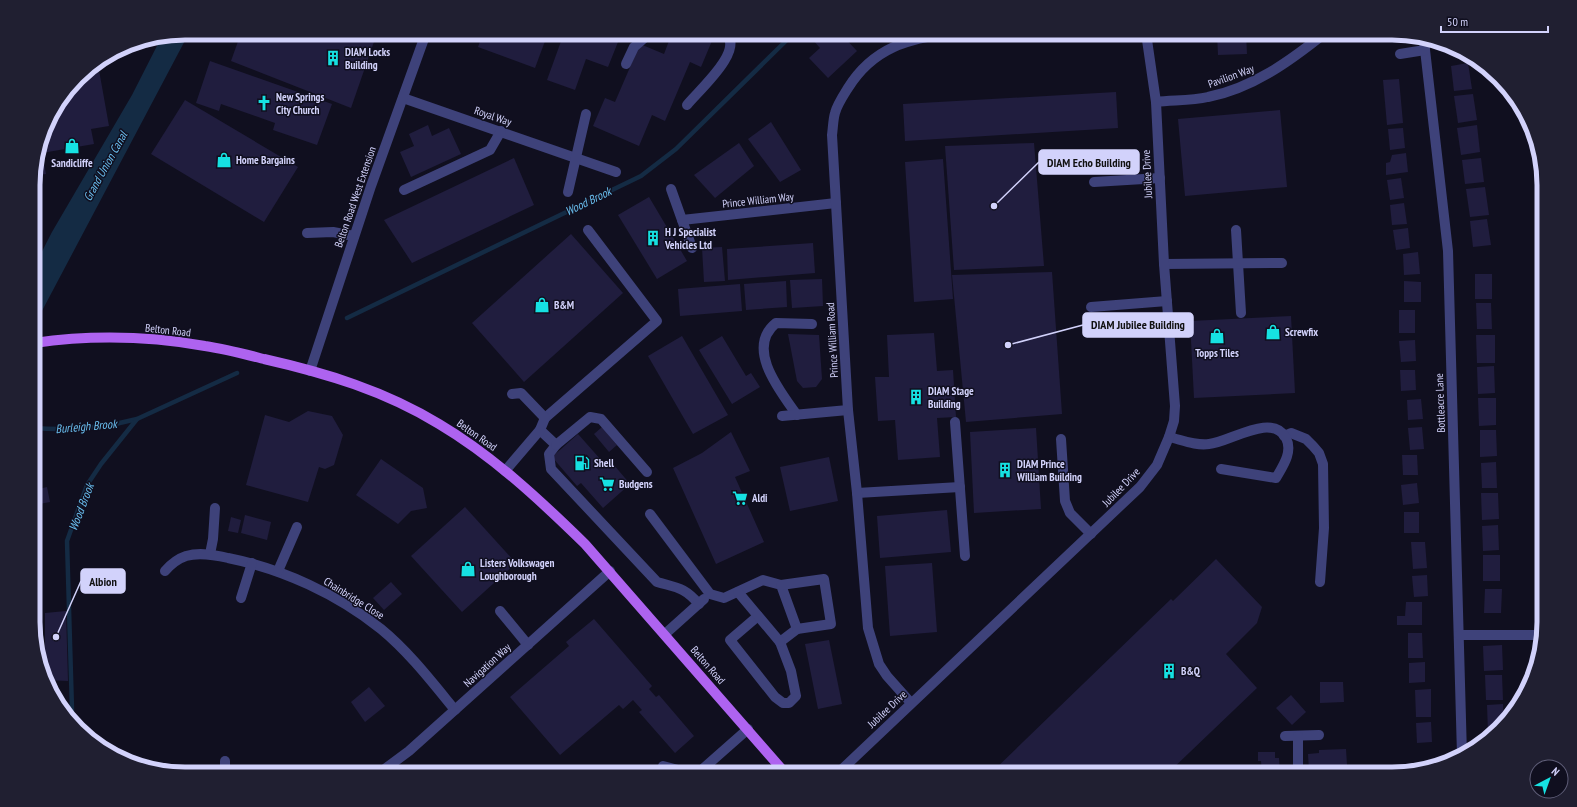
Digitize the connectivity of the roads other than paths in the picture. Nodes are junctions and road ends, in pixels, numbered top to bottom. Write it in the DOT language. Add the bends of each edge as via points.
graph roads {
  1 [pos="424,40"];
  2 [pos="642,40"];
  3 [pos="730,40"];
  4 [pos="914,40"];
  5 [pos="1147,40"];
  6 [pos="1316,40"];
  7 [pos="1425,46"];
  8 [pos="1400,54"];
  9 [pos="626,64"];
  10 [pos="403,98"];
  11 [pos="1156,102"];
  12 [pos="687,105"];
  13 [pos="586,114"];
  14 [pos="501,131"];
  15 [pos="576,157"];
  16 [pos="616,172"];
  17 [pos="1160,178"];
  18 [pos="1094,182"];
  19 [pos="671,189"];
  20 [pos="404,190"];
  21 [pos="568,192"];
  22 [pos="836,203"];
  23 [pos="682,220"];
  24 [pos="588,230"];
  25 [pos="1236,230"];
  26 [pos="307,233"];
  27 [pos="354,236"];
  28 [pos="692,248"];
  29 [pos="1282,263"];
  30 [pos="1164,264"];
  31 [pos="1237,264"];
  32 [pos="1167,301"];
  33 [pos="1091,307"];
  34 [pos="1241,313"];
  35 [pos="812,324"];
  36 [pos="40,343"];
  37 [pos="310,371"];
  38 [pos="512,394"];
  39 [pos="848,410"];
  40 [pos="797,415"];
  41 [pos="782,416"];
  42 [pos="545,418"];
  43 [pos="955,422"];
  44 [pos="540,430"];
  45 [pos="1284,436"];
  46 [pos="1169,437"];
  47 [pos="1061,440"];
  48 [pos="556,445"];
  49 [pos="1221,469"];
  50 [pos="504,471"];
  51 [pos="647,472"];
  52 [pos="960,487"];
  53 [pos="857,493"];
  54 [pos="215,508"];
  55 [pos="650,514"];
  56 [pos="297,527"];
  57 [pos="1091,534"];
  58 [pos="210,554"];
  59 [pos="965,556"];
  60 [pos="252,562"];
  61 [pos="165,571"];
  62 [pos="278,571"];
  63 [pos="610,571"];
  64 [pos="1320,582"];
  65 [pos="781,584"];
  66 [pos="738,592"];
  67 [pos="710,594"];
  68 [pos="241,598"];
  69 [pos="699,604"];
  70 [pos="500,611"];
  71 [pos="758,616"];
  72 [pos="797,629"];
  73 [pos="666,634"];
  74 [pos="1459,635"];
  75 [pos="1537,635"];
  76 [pos="780,642"];
  77 [pos="528,645"];
  78 [pos="911,703"];
  79 [pos="455,710"];
  80 [pos="748,729"];
  81 [pos="1319,735"];
  82 [pos="1285,736"];
  83 [pos="1298,736"];
  84 [pos="1462,749"];
  85 [pos="225,760"];
  86 [pos="663,766"];
  87 [pos="225,767"];
  88 [pos="387,767"];
  89 [pos="667,767"];
  90 [pos="706,767"];
  91 [pos="780,767"];
  92 [pos="844,767"];
  93 [pos="1298,767"];
  1 -- 10 [label="street, Belton Road West Extension"];
  2 -- 9 [label="street" via="634,47"];
  3 -- 12 [label="street" via="728,54 717,72"];
  4 -- 22 [label="street, Prince William Road" via="892,47 878,55 854,79 835,113 832,135"];
  5 -- 11 [label="street, Jubilee Drive"];
  6 -- 11 [label="street, Pavilion Way" via="1255,82 1207,97"];
  7 -- 8 [label="street, Bottleacre Lane"];
  7 -- 74 [label="street, Bottleacre Lane" via="1448,251"];
  10 -- 14 [label="street, Royal Way"];
  10 -- 27 [label="street, Belton Road West Extension"];
  11 -- 17 [label="street, Jubilee Drive"];
  13 -- 15 [label="street"];
  14 -- 15 [label="street, Royal Way"];
  14 -- 20 [label="street" via="490,150"];
  15 -- 16 [label="street, Royal Way"];
  15 -- 21 [label="street"];
  17 -- 18 [label="street"];
  17 -- 30 [label="street, Jubilee Drive"];
  19 -- 23 [label="street"];
  22 -- 23 [label="street, Prince William Way"];
  22 -- 39 [label="street, Prince William Road"];
  23 -- 28 [label="street"];
  24 -- 42 [label="street" via="657,321"];
  25 -- 31 [label="street"];
  26 -- 27 [label="street" via="333,232"];
  27 -- 37 [label="street, Belton Road West Extension"];
  29 -- 31 [label="street"];
  30 -- 31 [label="street"];
  30 -- 32 [label="street, Jubilee Drive"];
  31 -- 34 [label="street"];
  32 -- 33 [label="street"];
  32 -- 46 [label="street, Jubilee Drive" via="1175,406"];
  35 -- 40 [label="street" via="776,324 764,337 763,350 767,364 776,385"];
  36 -- 37 [label="main road, Belton Road" via="101,338 144,339 204,346"];
  37 -- 50 [label="main road, Belton Road" via="363,386 407,406 471,444"];
  38 -- 42 [label="street" via="521,393"];
  39 -- 40 [label="street"];
  39 -- 53 [label="street, Prince William Road"];
  40 -- 41 [label="street"];
  42 -- 44 [label="street"];
  43 -- 52 [label="street"];
  44 -- 48 [label="street"];
  44 -- 50 [label="street"];
  45 -- 46 [label="street" via="1276,428 1263,427 1208,444 1190,443"];
  45 -- 49 [label="street" via="1289,444 1288,456 1276,478"];
  45 -- 64 [label="street" via="1291,433 1306,439 1319,453 1323,464 1324,528"];
  46 -- 57 [label="street, Jubilee Drive" via="1157,465 1140,487"];
  47 -- 57 [label="street" via="1065,500 1070,513"];
  48 -- 51 [label="street" via="590,417 596,417 601,419"];
  48 -- 69 [label="street" via="549,454 551,469 657,582 689,592"];
  50 -- 63 [label="main road, Belton Road" via="554,513"];
  52 -- 53 [label="street"];
  52 -- 59 [label="street"];
  53 -- 78 [label="street, Prince William Road" via="870,640 879,664"];
  54 -- 58 [label="street" via="214,539"];
  55 -- 67 [label="street"];
  56 -- 62 [label="street"];
  57 -- 78 [label="street, Jubilee Drive"];
  58 -- 60 [label="street, Chainbridge Close"];
  58 -- 61 [label="street, Chainbridge Close" via="187,555 174,561"];
  60 -- 62 [label="street, Chainbridge Close"];
  60 -- 68 [label="street"];
  62 -- 79 [label="street, Chainbridge Close" via="323,592 381,630 411,658"];
  63 -- 73 [label="main road, Belton Road"];
  63 -- 77 [label="street, Navigation Way"];
  65 -- 66 [label="street" via="763,580"];
  65 -- 72 [label="street"];
  65 -- 72 [label="street" via="824,579 831,624"];
  66 -- 67 [label="street" via="724,598"];
  66 -- 71 [label="street"];
  67 -- 69 [label="street"];
  69 -- 73 [label="street"];
  70 -- 77 [label="street"];
  71 -- 76 [label="street"];
  71 -- 76 [label="street" via="730,640 775,697 783,703 796,696 791,671"];
  72 -- 76 [label="street"];
  73 -- 80 [label="main road, Belton Road"];
  74 -- 75 [label="street"];
  74 -- 84 [label="street, Bottleacre Lane"];
  77 -- 79 [label="street, Navigation Way"];
  78 -- 92 [label="street, Jubilee Drive"];
  79 -- 88 [label="street, Navigation Way"];
  80 -- 90 [label="street"];
  80 -- 91 [label="main road, Belton Road"];
  81 -- 83 [label="street"];
  82 -- 83 [label="street"];
  83 -- 93 [label="street"];
  85 -- 87 [label="street"];
  86 -- 89 [label="street"];
}
